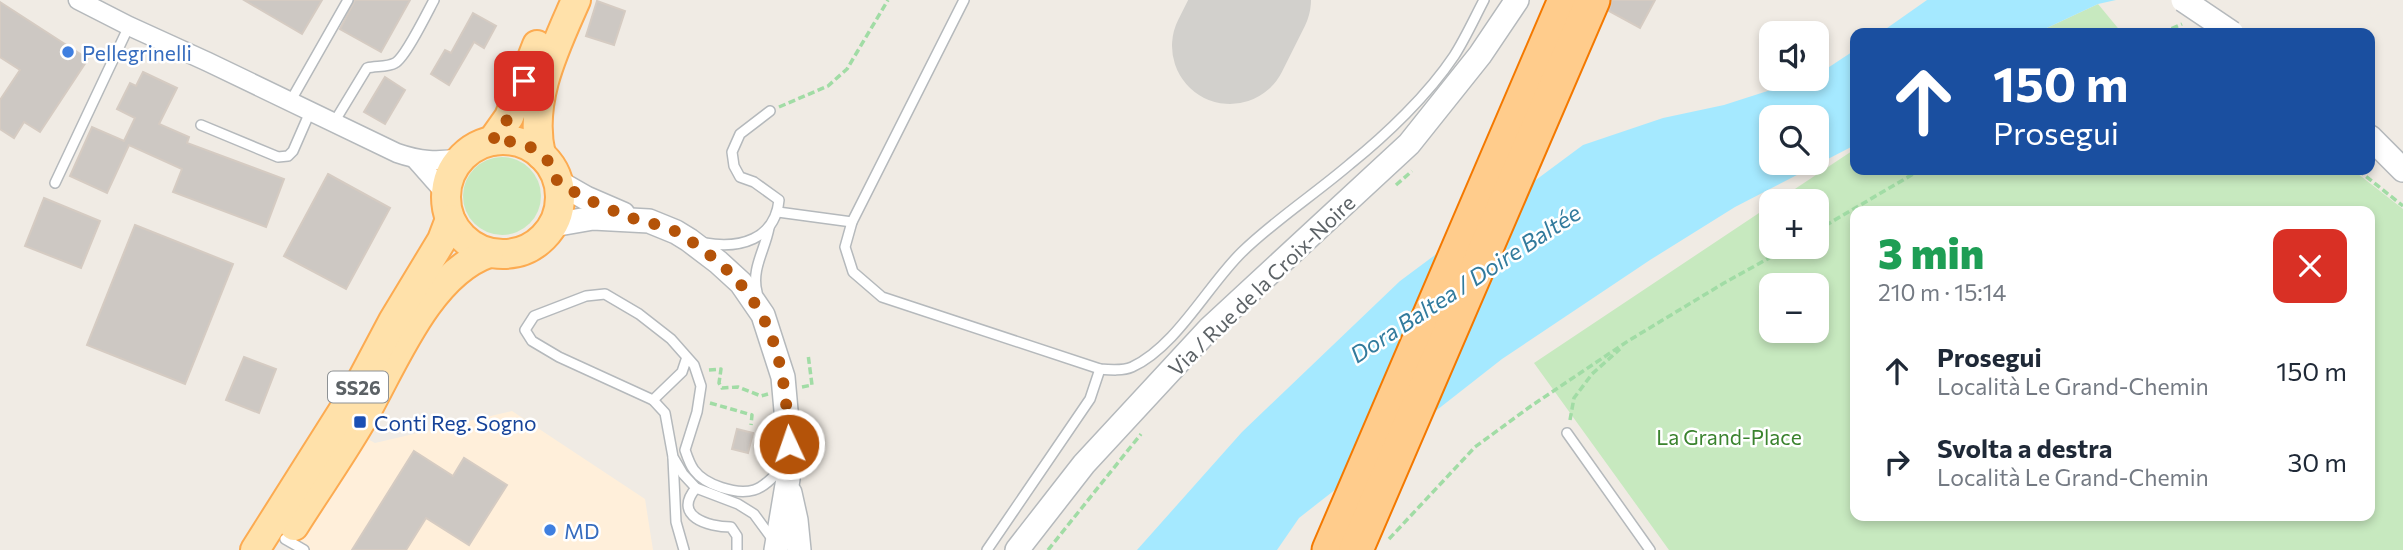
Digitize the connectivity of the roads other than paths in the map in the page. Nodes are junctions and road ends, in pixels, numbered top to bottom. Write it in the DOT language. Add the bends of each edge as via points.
graph roads {
  1 [pos="78,0"];
  2 [pos="348,0"];
  3 [pos="434,0"];
  4 [pos="556,0"];
  5 [pos="576,0"];
  6 [pos="964,0"];
  7 [pos="1484,0"];
  8 [pos="1565,0"];
  9 [pos="1592,0"];
  10 [pos="2183,0"];
  11 [pos="1511,6"];
  12 [pos="129,26"];
  13 [pos="2225,28"];
  14 [pos="290,102"];
  15 [pos="771,111"];
  16 [pos="310,112"];
  17 [pos="333,124"];
  18 [pos="201,125"];
  19 [pos="492,141"];
  20 [pos="2375,142"];
  21 [pos="541,155"];
  22 [pos="461,158"];
  23 [pos="416,160"];
  24 [pos="2403,170"];
  25 [pos="558,182"];
  26 [pos="55,183"];
  27 [pos="448,206"];
  28 [pos="778,212"];
  29 [pos="636,219"];
  30 [pos="852,222"];
  31 [pos="553,225"];
  32 [pos="769,226"];
  33 [pos="689,240"];
  34 [pos="489,253"];
  35 [pos="763,315"];
  36 [pos="687,357"];
  37 [pos="1100,369"];
  38 [pos="653,400"];
  39 [pos="1567,433"];
  40 [pos="673,457"];
  41 [pos="789,480"];
  42 [pos="696,488"];
  43 [pos="289,546"];
  44 [pos="780,548"];
  45 [pos="1368,548"];
  46 [pos="256,550"];
  47 [pos="684,550"];
  48 [pos="737,550"];
  49 [pos="799,550"];
  50 [pos="987,550"];
  51 [pos="1017,550"];
  52 [pos="1329,550"];
  53 [pos="1650,550"];
  1 -- 12 [label="street"];
  2 -- 14 [label="lane"];
  3 -- 17 [label="lane" via="402,58 393,65 367,68"];
  4 -- 19 [label="main road" via="509,117"];
  5 -- 21 [label="main road" via="539,99"];
  6 -- 30 [label="lane"];
  7 -- 37 [label="lane" via="1453,57 1417,101 1352,162 1244,249 1153,354 1130,368"];
  8 -- 52 [label="highway"];
  9 -- 45 [label="highway"];
  10 -- 13 [label="street, bridge"];
  11 -- 51 [label="street, Via / Rue de la Croix-Noire" via="1409,144 1209,329 1093,455"];
  12 -- 14 [label="street"];
  12 -- 26 [label="lane"];
  14 -- 16 [label="street"];
  15 -- 28 [label="lane" via="740,134 732,152 740,177 779,200"];
  16 -- 17 [label="street"];
  16 -- 18 [label="lane" via="293,151 278,158"];
  17 -- 23 [label="street"];
  19 -- 21 [label="main road" via="518,142"];
  19 -- 22 [label="main road"];
  20 -- 24 [label="street"];
  21 -- 25 [label="main road"];
  22 -- 23 [label="street"];
  22 -- 27 [label="main road" via="451,173"];
  23 -- 27 [label="street"];
  25 -- 29 [label="street"];
  25 -- 31 [label="main road" via="560,202"];
  27 -- 34 [label="main road" via="461,236"];
  27 -- 46 [label="main road, SS26" via="442,240 358,387"];
  28 -- 30 [label="lane"];
  28 -- 32 [label="lane"];
  29 -- 31 [label="street" via="582,219"];
  29 -- 33 [label="street"];
  30 -- 37 [label="lane" via="845,247 853,272 882,297"];
  31 -- 34 [label="main road" via="524,251"];
  32 -- 33 [label="lane" via="737,245"];
  32 -- 35 [label="lane" via="754,284"];
  33 -- 35 [label="street" via="741,284"];
  34 -- 43 [label="main road, SS26" via="463,265 429,303"];
  35 -- 41 [label="street" via="785,390"];
  36 -- 38 [label="lane" via="682,372"];
  36 -- 38 [label="lane" via="639,314 605,295 586,296 534,316 525,330 533,341 559,357"];
  36 -- 41 [label="lane" via="701,386 685,450 694,470 710,484 730,490 754,490 770,480"];
  37 -- 50 [label="lane" via="1090,399"];
  38 -- 40 [label="lane" via="665,413"];
  39 -- 53 [label="lane"];
  40 -- 42 [label="lane"];
  40 -- 47 [label="lane" via="676,522"];
  41 -- 44 [label="street"];
  41 -- 49 [label="street"];
  42 -- 44 [label="lane" via="754,514"];
  42 -- 48 [label="lane" via="689,500 695,519 731,527 737,536"];
}
